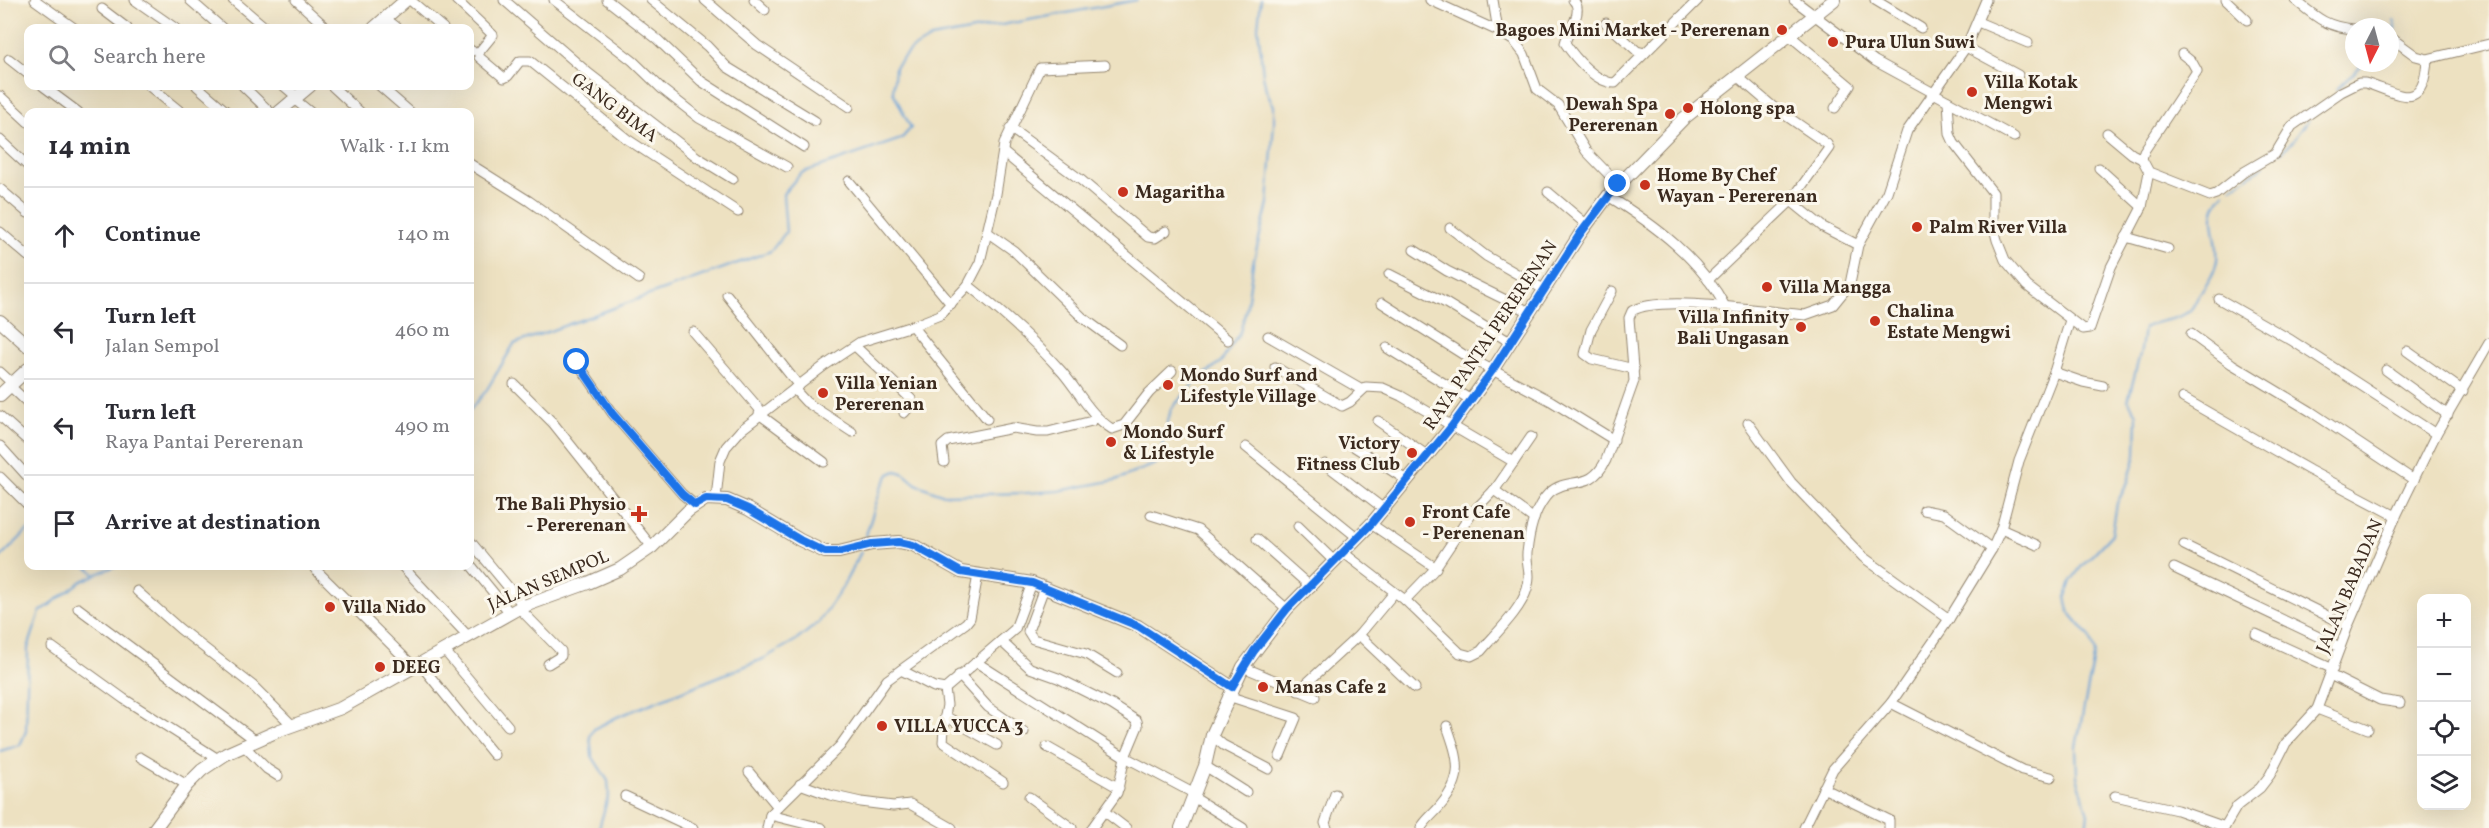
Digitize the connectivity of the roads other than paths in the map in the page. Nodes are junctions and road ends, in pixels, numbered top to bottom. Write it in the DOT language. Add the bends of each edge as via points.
graph roads {
  1 [pos="35,0"];
  2 [pos="135,0"];
  3 [pos="190,0"];
  4 [pos="233,0"];
  5 [pos="296,0"];
  6 [pos="456,0"];
  7 [pos="504,0"];
  8 [pos="554,0"];
  9 [pos="607,0"];
  10 [pos="651,0"];
  11 [pos="705,0"];
  12 [pos="754,0"];
  13 [pos="1430,0"];
  14 [pos="1493,0"];
  15 [pos="1573,0"];
  16 [pos="1698,0"];
  17 [pos="1794,0"];
  18 [pos="1834,0"];
  19 [pos="1875,0"];
  20 [pos="1986,0"];
  21 [pos="2226,0"];
  22 [pos="2295,0"];
  23 [pos="402,1"];
  24 [pos="102,9"];
  25 [pos="765,10"];
  26 [pos="1813,16"];
  27 [pos="386,18"];
  28 [pos="2247,20"];
  29 [pos="1978,22"];
  30 [pos="1606,23"];
  31 [pos="68,24"];
  32 [pos="122,24"];
  33 [pos="169,24"];
  34 [pos="217,24"];
  35 [pos="261,24"];
  36 [pos="323,24"];
  37 [pos="379,24"];
  38 [pos="393,24"];
  39 [pos="438,24"];
  40 [pos="1921,28"];
  41 [pos="2345,28"];
  42 [pos="1498,32"];
  43 [pos="1788,35"];
  44 [pos="2028,43"];
  45 [pos="2399,44"];
  46 [pos="2489,44"];
  47 [pos="1966,47"];
  48 [pos="474,53"];
  49 [pos="1645,53"];
  50 [pos="2182,54"];
  51 [pos="9,59"];
  52 [pos="2427,59"];
  53 [pos="1105,65"];
  54 [pos="24,71"];
  55 [pos="2018,75"];
  56 [pos="1737,76"];
  57 [pos="48,90"];
  58 [pos="154,90"];
  59 [pos="202,90"];
  60 [pos="247,90"];
  61 [pos="289,90"];
  62 [pos="305,90"];
  63 [pos="336,90"];
  64 [pos="385,90"];
  65 [pos="1934,94"];
  66 [pos="0,96"];
  67 [pos="296,98"];
  68 [pos="1948,101"];
  69 [pos="849,107"];
  70 [pos="73,108"];
  71 [pos="176,108"];
  72 [pos="222,108"];
  73 [pos="266,108"];
  74 [pos="284,108"];
  75 [pos="306,108"];
  76 [pos="356,108"];
  77 [pos="405,108"];
  78 [pos="1835,108"];
  79 [pos="24,118"];
  80 [pos="815,121"];
  81 [pos="1010,128"];
  82 [pos="2107,133"];
  83 [pos="2014,137"];
  84 [pos="0,140"];
  85 [pos="804,147"];
  86 [pos="1002,152"];
  87 [pos="2142,159"];
  88 [pos="24,162"];
  89 [pos="474,167"];
  90 [pos="787,167"];
  91 [pos="2099,168"];
  92 [pos="2149,172"];
  93 [pos="733,179"];
  94 [pos="849,181"];
  95 [pos="1618,184"];
  96 [pos="0,189"];
  97 [pos="1548,192"];
  98 [pos="1608,196"];
  99 [pos="1791,201"];
  100 [pos="2142,207"];
  101 [pos="24,210"];
  102 [pos="738,212"];
  103 [pos="1587,225"];
  104 [pos="1450,228"];
  105 [pos="1166,231"];
  106 [pos="0,232"];
  107 [pos="987,232"];
  108 [pos="2126,237"];
  109 [pos="1858,245"];
  110 [pos="2168,249"];
  111 [pos="1414,250"];
  112 [pos="24,253"];
  113 [pos="1389,274"];
  114 [pos="639,279"];
  115 [pos="1708,280"];
  116 [pos="968,285"];
  117 [pos="1545,290"];
  118 [pos="1612,291"];
  119 [pos="727,295"];
  120 [pos="2219,299"];
  121 [pos="1382,303"];
  122 [pos="951,304"];
  123 [pos="1726,308"];
  124 [pos="1530,312"];
  125 [pos="2070,320"];
  126 [pos="0,321"];
  127 [pos="912,326"];
  128 [pos="693,332"];
  129 [pos="2191,334"];
  130 [pos="1268,336"];
  131 [pos="1228,340"];
  132 [pos="24,342"];
  133 [pos="1510,342"];
  134 [pos="2489,343"];
  135 [pos="1120,345"];
  136 [pos="855,346"];
  137 [pos="1387,348"];
  138 [pos="2407,351"];
  139 [pos="577,362"];
  140 [pos="1275,367"];
  141 [pos="1634,369"];
  142 [pos="2386,370"];
  143 [pos="1172,371"];
  144 [pos="1492,371"];
  145 [pos="0,372"];
  146 [pos="2054,372"];
  147 [pos="24,373"];
  148 [pos="514,384"];
  149 [pos="12,385"];
  150 [pos="2103,386"];
  151 [pos="796,388"];
  152 [pos="1362,390"];
  153 [pos="2463,391"];
  154 [pos="0,395"];
  155 [pos="24,398"];
  156 [pos="2183,398"];
  157 [pos="1471,400"];
  158 [pos="760,413"];
  159 [pos="904,413"];
  160 [pos="2448,415"];
  161 [pos="0,416"];
  162 [pos="1095,416"];
  163 [pos="987,419"];
  164 [pos="1378,421"];
  165 [pos="1748,423"];
  166 [pos="1451,427"];
  167 [pos="852,432"];
  168 [pos="2436,434"];
  169 [pos="24,437"];
  170 [pos="1531,437"];
  171 [pos="1614,440"];
  172 [pos="1350,444"];
  173 [pos="0,446"];
  174 [pos="1246,447"];
  175 [pos="1428,456"];
  176 [pos="824,462"];
  177 [pos="944,462"];
  178 [pos="1514,462"];
  179 [pos="1325,465"];
  180 [pos="24,473"];
  181 [pos="0,477"];
  182 [pos="2414,480"];
  183 [pos="1408,481"];
  184 [pos="1494,490"];
  185 [pos="716,498"];
  186 [pos="24,501"];
  187 [pos="695,505"];
  188 [pos="1384,509"];
  189 [pos="1924,510"];
  190 [pos="1151,515"];
  191 [pos="2396,516"];
  192 [pos="1534,519"];
  193 [pos="1371,524"];
  194 [pos="1298,526"];
  195 [pos="2001,529"];
  196 [pos="1358,538"];
  197 [pos="1257,539"];
  198 [pos="2037,545"];
  199 [pos="2184,545"];
  200 [pos="474,547"];
  201 [pos="652,547"];
  202 [pos="1992,549"];
  203 [pos="1340,557"];
  204 [pos="474,568"];
  205 [pos="1436,568"];
  206 [pos="2174,568"];
  207 [pos="316,570"];
  208 [pos="406,570"];
  209 [pos="978,575"];
  210 [pos="1038,586"];
  211 [pos="1311,587"];
  212 [pos="137,591"];
  213 [pos="1394,593"];
  214 [pos="1405,600"];
  215 [pos="78,608"];
  216 [pos="518,609"];
  217 [pos="1287,609"];
  218 [pos="1949,619"];
  219 [pos="2348,626"];
  220 [pos="1359,634"];
  221 [pos="2256,634"];
  222 [pos="468,636"];
  223 [pos="1000,641"];
  224 [pos="2340,646"];
  225 [pos="52,647"];
  226 [pos="444,650"];
  227 [pos="976,662"];
  228 [pos="548,664"];
  229 [pos="417,665"];
  230 [pos="1243,667"];
  231 [pos="901,670"];
  232 [pos="2331,672"];
  233 [pos="1117,674"];
  234 [pos="959,675"];
  235 [pos="1415,688"];
  236 [pos="945,689"];
  237 [pos="1230,691"];
  238 [pos="1298,691"];
  239 [pos="1315,697"];
  240 [pos="1891,703"];
  241 [pos="2400,703"];
  242 [pos="2317,709"];
  243 [pos="945,716"];
  244 [pos="292,726"];
  245 [pos="508,726"];
  246 [pos="1447,726"];
  247 [pos="2368,729"];
  248 [pos="1024,732"];
  249 [pos="1212,735"];
  250 [pos="255,740"];
  251 [pos="243,745"];
  252 [pos="997,745"];
  253 [pos="1047,747"];
  254 [pos="494,755"];
  255 [pos="1280,756"];
  256 [pos="140,757"];
  257 [pos="1125,757"];
  258 [pos="218,759"];
  259 [pos="1205,766"];
  260 [pos="1269,769"];
  261 [pos="749,772"];
  262 [pos="278,776"];
  263 [pos="2051,777"];
  264 [pos="1003,782"];
  265 [pos="800,784"];
  266 [pos="187,785"];
  267 [pos="1119,788"];
  268 [pos="1823,788"];
  269 [pos="1246,792"];
  270 [pos="1335,794"];
  271 [pos="1193,795"];
  272 [pos="625,796"];
  273 [pos="2115,796"];
  274 [pos="1029,797"];
  275 [pos="778,807"];
  276 [pos="1105,812"];
  277 [pos="770,815"];
  278 [pos="686,827"];
  279 [pos="155,828"];
  280 [pos="767,828"];
  281 [pos="822,828"];
  282 [pos="952,828"];
  283 [pos="1072,828"];
  284 [pos="1092,828"];
  285 [pos="1126,828"];
  286 [pos="1181,828"];
  287 [pos="1242,828"];
  288 [pos="1327,828"];
  289 [pos="1421,828"];
  290 [pos="1804,828"];
  291 [pos="1889,828"];
  292 [pos="2225,828"];
  1 -- 31 [label="street"];
  2 -- 33 [label="street"];
  3 -- 34 [label="street"];
  4 -- 35 [label="street"];
  5 -- 36 [label="street"];
  6 -- 48 [label="street" via="493,35"];
  7 -- 93 [label="street" via="587,72 697,157"];
  8 -- 90 [label="street" via="699,118"];
  9 -- 85 [label="street" via="657,39 701,81"];
  10 -- 80 [label="street" via="708,46 726,67"];
  11 -- 69 [label="street" via="757,45"];
  12 -- 25 [label="street"];
  13 -- 42 [label="street"];
  14 -- 42 [label="street"];
  15 -- 49 [label="street" via="1578,10 1565,43 1599,79 1616,83"];
  16 -- 49 [label="street"];
  17 -- 26 [label="street"];
  18 -- 26 [label="street, RAYA PANTAI PERERENAN"];
  19 -- 40 [label="street"];
  20 -- 29 [label="street"];
  21 -- 28 [label="street"];
  22 -- 41 [label="street" via="2322,21"];
  23 -- 27 [label="street"];
  23 -- 39 [label="street"];
  24 -- 32 [label="street"];
  26 -- 43 [label="street, RAYA PANTAI PERERENAN"];
  26 -- 65 [label="street" via="1875,61"];
  27 -- 37 [label="street"];
  27 -- 38 [label="street"];
  29 -- 44 [label="street"];
  29 -- 47 [label="street"];
  30 -- 49 [label="street" via="1637,51"];
  42 -- 95 [label="street" via="1520,48 1537,89 1562,110 1586,151"];
  43 -- 56 [label="street, RAYA PANTAI PERERENAN"];
  43 -- 78 [label="street" via="1850,86"];
  45 -- 52 [label="street"];
  46 -- 52 [label="street"];
  47 -- 55 [label="street"];
  47 -- 65 [label="street"];
  48 -- 102 [label="street, GANG BIMA" via="506,78 520,61 530,61 627,139"];
  50 -- 87 [label="street" via="2197,71"];
  51 -- 54 [label="street"];
  52 -- 92 [label="street" via="2423,82 2414,94 2404,97 2365,83 2341,92 2289,128 2275,154 2216,194 2204,195"];
  53 -- 81 [label="street" via="1040,68"];
  56 -- 95 [label="street, RAYA PANTAI PERERENAN" via="1683,119"];
  56 -- 99 [label="street" via="1828,146 1829,151"];
  57 -- 70 [label="street"];
  58 -- 71 [label="street"];
  59 -- 72 [label="street"];
  60 -- 73 [label="street"];
  61 -- 67 [label="street"];
  62 -- 67 [label="street"];
  63 -- 76 [label="street"];
  64 -- 77 [label="street"];
  65 -- 68 [label="street"];
  65 -- 109 [label="street" via="1906,131 1887,192"];
  66 -- 79 [label="street"];
  67 -- 74 [label="street"];
  67 -- 75 [label="street"];
  68 -- 83 [label="street"];
  68 -- 125 [label="street" via="1954,143 1994,194 1993,224 2005,260 2027,286"];
  81 -- 86 [label="street"];
  81 -- 105 [label="street" via="1081,180 1148,237 1155,238"];
  82 -- 87 [label="street"];
  84 -- 88 [label="street"];
  86 -- 107 [label="street"];
  86 -- 131 [label="street"];
  87 -- 92 [label="street"];
  89 -- 114 [label="street"];
  91 -- 100 [label="street"];
  92 -- 100 [label="street"];
  94 -- 122 [label="street"];
  95 -- 98 [label="street, RAYA PANTAI PERERENAN"];
  96 -- 101 [label="street"];
  97 -- 103 [label="street"];
  98 -- 103 [label="street, RAYA PANTAI PERERENAN"];
  98 -- 115 [label="street" via="1671,240"];
  99 -- 109 [label="street" via="1822,227"];
  99 -- 115 [label="street"];
  100 -- 108 [label="street"];
  103 -- 117 [label="street, RAYA PANTAI PERERENAN"];
  104 -- 117 [label="street" via="1486,256"];
  106 -- 112 [label="street"];
  107 -- 116 [label="street" via="980,262"];
  107 -- 135 [label="street" via="1014,251 1082,317"];
  108 -- 110 [label="street"];
  108 -- 125 [label="street" via="2090,328 2083,329"];
  109 -- 123 [label="street" via="1850,284 1840,298 1823,310 1805,315"];
  111 -- 124 [label="street"];
  113 -- 133 [label="street"];
  115 -- 123 [label="street"];
  116 -- 122 [label="street"];
  116 -- 162 [label="street" via="1025,332"];
  117 -- 124 [label="street, RAYA PANTAI PERERENAN"];
  118 -- 141 [label="street" via="1591,330 1585,354"];
  119 -- 151 [label="street"];
  120 -- 168 [label="street" via="2291,340"];
  121 -- 144 [label="street"];
  122 -- 127 [label="street" via="940,315"];
  123 -- 141 [label="street" via="1658,303 1637,307 1629,318"];
  124 -- 133 [label="street, RAYA PANTAI PERERENAN"];
  125 -- 146 [label="street"];
  126 -- 132 [label="street"];
  127 -- 136 [label="street"];
  127 -- 163 [label="street"];
  128 -- 158 [label="street"];
  129 -- 182 [label="street"];
  130 -- 152 [label="street"];
  133 -- 144 [label="street, RAYA PANTAI PERERENAN"];
  134 -- 153 [label="street, JALAN BABADAN"];
  136 -- 151 [label="street"];
  136 -- 159 [label="street" via="911,399 912,404"];
  137 -- 157 [label="street"];
  138 -- 153 [label="street"];
  139 -- 187 [label="street" via="612,413"];
  140 -- 152 [label="street" via="1342,406"];
  141 -- 171 [label="street" via="1633,391"];
  142 -- 160 [label="street"];
  143 -- 162 [label="street" via="1124,425 1112,429"];
  144 -- 157 [label="street, RAYA PANTAI PERERENAN"];
  144 -- 171 [label="street"];
  145 -- 149 [label="street"];
  146 -- 150 [label="street"];
  146 -- 195 [label="street" via="2019,461"];
  147 -- 149 [label="street"];
  148 -- 201 [label="street" via="553,423"];
  149 -- 154 [label="street"];
  149 -- 155 [label="street"];
  151 -- 158 [label="street"];
  151 -- 167 [label="street" via="806,402"];
  152 -- 166 [label="street" via="1371,386 1383,388"];
  153 -- 160 [label="street, JALAN BABADAN"];
  156 -- 191 [label="street"];
  157 -- 166 [label="street, RAYA PANTAI PERERENAN"];
  158 -- 176 [label="street"];
  158 -- 185 [label="street" via="726,447 720,461"];
  160 -- 168 [label="street, JALAN BABADAN"];
  161 -- 169 [label="street"];
  162 -- 177 [label="street" via="1092,422 1048,432 1013,428 948,441 942,446"];
  164 -- 175 [label="street"];
  165 -- 218 [label="street" via="1791,482 1863,557"];
  166 -- 175 [label="street, RAYA PANTAI PERERENAN"];
  166 -- 178 [label="street"];
  168 -- 182 [label="street, JALAN BABADAN"];
  170 -- 178 [label="street"];
  171 -- 192 [label="street" via="1600,472 1550,493"];
  172 -- 183 [label="street"];
  173 -- 180 [label="street"];
  174 -- 196 [label="street"];
  175 -- 183 [label="street, RAYA PANTAI PERERENAN"];
  178 -- 184 [label="street"];
  179 -- 188 [label="street"];
  181 -- 186 [label="street"];
  182 -- 191 [label="street, JALAN BABADAN"];
  183 -- 188 [label="street, RAYA PANTAI PERERENAN"];
  184 -- 192 [label="street"];
  184 -- 205 [label="street" via="1471,514"];
  185 -- 187 [label="street, JALAN SEMPOL"];
  185 -- 209 [label="street" via="748,509 825,552 899,542 913,545 961,572"];
  187 -- 201 [label="street, JALAN SEMPOL"];
  188 -- 193 [label="street, RAYA PANTAI PERERENAN"];
  189 -- 202 [label="street" via="1944,514"];
  190 -- 217 [label="street" via="1198,530"];
  191 -- 219 [label="street, JALAN BABADAN"];
  192 -- 214 [label="street" via="1527,553 1530,577 1523,599 1481,651 1471,656 1460,653"];
  193 -- 196 [label="street, RAYA PANTAI PERERENAN"];
  193 -- 205 [label="street"];
  194 -- 203 [label="street"];
  195 -- 198 [label="street"];
  195 -- 202 [label="street"];
  196 -- 203 [label="street, RAYA PANTAI PERERENAN"];
  197 -- 211 [label="street"];
  199 -- 219 [label="street"];
  200 -- 216 [label="street"];
  201 -- 216 [label="street, JALAN SEMPOL" via="601,578"];
  202 -- 218 [label="street"];
  203 -- 211 [label="street, RAYA PANTAI PERERENAN"];
  203 -- 213 [label="street"];
  204 -- 216 [label="street"];
  205 -- 214 [label="street"];
  206 -- 224 [label="street"];
  207 -- 229 [label="street"];
  208 -- 222 [label="street"];
  209 -- 210 [label="street"];
  209 -- 231 [label="street" via="966,623"];
  210 -- 223 [label="street" via="1015,629"];
  210 -- 233 [label="street" via="1028,631 1033,639 1086,654"];
  210 -- 237 [label="street" via="1138,626"];
  211 -- 217 [label="street, RAYA PANTAI PERERENAN"];
  212 -- 244 [label="street" via="252,685"];
  213 -- 214 [label="street"];
  213 -- 220 [label="street"];
  215 -- 250 [label="street"];
  216 -- 222 [label="street, JALAN SEMPOL"];
  216 -- 228 [label="street" via="561,651 561,656"];
  217 -- 230 [label="street, RAYA PANTAI PERERENAN"];
  218 -- 240 [label="street"];
  219 -- 224 [label="street, JALAN BABADAN"];
  220 -- 235 [label="street"];
  220 -- 238 [label="street"];
  221 -- 232 [label="street"];
  222 -- 226 [label="street, JALAN SEMPOL"];
  223 -- 227 [label="street"];
  223 -- 257 [label="street" via="1030,668 1058,678 1137,721"];
  224 -- 232 [label="street, JALAN BABADAN"];
  225 -- 258 [label="street"];
  226 -- 229 [label="street, JALAN SEMPOL"];
  226 -- 245 [label="street"];
  227 -- 234 [label="street"];
  227 -- 257 [label="street"];
  229 -- 244 [label="street, JALAN SEMPOL" via="341,708"];
  229 -- 254 [label="street"];
  230 -- 237 [label="street, RAYA PANTAI PERERENAN"];
  230 -- 238 [label="street"];
  231 -- 236 [label="street"];
  231 -- 265 [label="street" via="878,691 840,746"];
  232 -- 241 [label="street" via="2380,699"];
  232 -- 242 [label="street, JALAN BABADAN"];
  234 -- 236 [label="street"];
  234 -- 248 [label="street" via="988,707"];
  236 -- 243 [label="street"];
  237 -- 249 [label="street, RAYA PANTAI PERERENAN"];
  237 -- 255 [label="street" via="1296,718"];
  238 -- 239 [label="street"];
  240 -- 263 [label="street" via="2022,770"];
  240 -- 268 [label="street" via="1833,769"];
  242 -- 247 [label="street"];
  242 -- 292 [label="street, JALAN BABADAN" via="2286,742 2270,775 2237,806"];
  243 -- 252 [label="street"];
  243 -- 264 [label="street" via="942,742"];
  244 -- 250 [label="street, JALAN SEMPOL"];
  246 -- 289 [label="street" via="1459,765 1457,780"];
  249 -- 259 [label="street, RAYA PANTAI PERERENAN"];
  249 -- 260 [label="street"];
  250 -- 251 [label="street, JALAN SEMPOL"];
  251 -- 258 [label="street, JALAN SEMPOL"];
  251 -- 262 [label="street"];
  253 -- 267 [label="street"];
  256 -- 266 [label="street"];
  257 -- 267 [label="street"];
  257 -- 271 [label="street"];
  258 -- 266 [label="street, JALAN SEMPOL"];
  259 -- 269 [label="street"];
  259 -- 271 [label="street, RAYA PANTAI PERERENAN"];
  261 -- 275 [label="street"];
  265 -- 275 [label="street"];
  265 -- 282 [label="street" via="861,802 910,804"];
  266 -- 279 [label="street, JALAN SEMPOL"];
  267 -- 276 [label="street"];
  268 -- 290 [label="street"];
  268 -- 291 [label="street" via="1889,820"];
  270 -- 288 [label="street"];
  271 -- 286 [label="street, RAYA PANTAI PERERENAN"];
  271 -- 287 [label="street"];
  272 -- 278 [label="street"];
  273 -- 292 [label="street" via="2177,810"];
  274 -- 283 [label="street"];
  275 -- 277 [label="street"];
  276 -- 284 [label="street"];
  276 -- 285 [label="street"];
  277 -- 280 [label="street"];
  277 -- 281 [label="street"];
}
